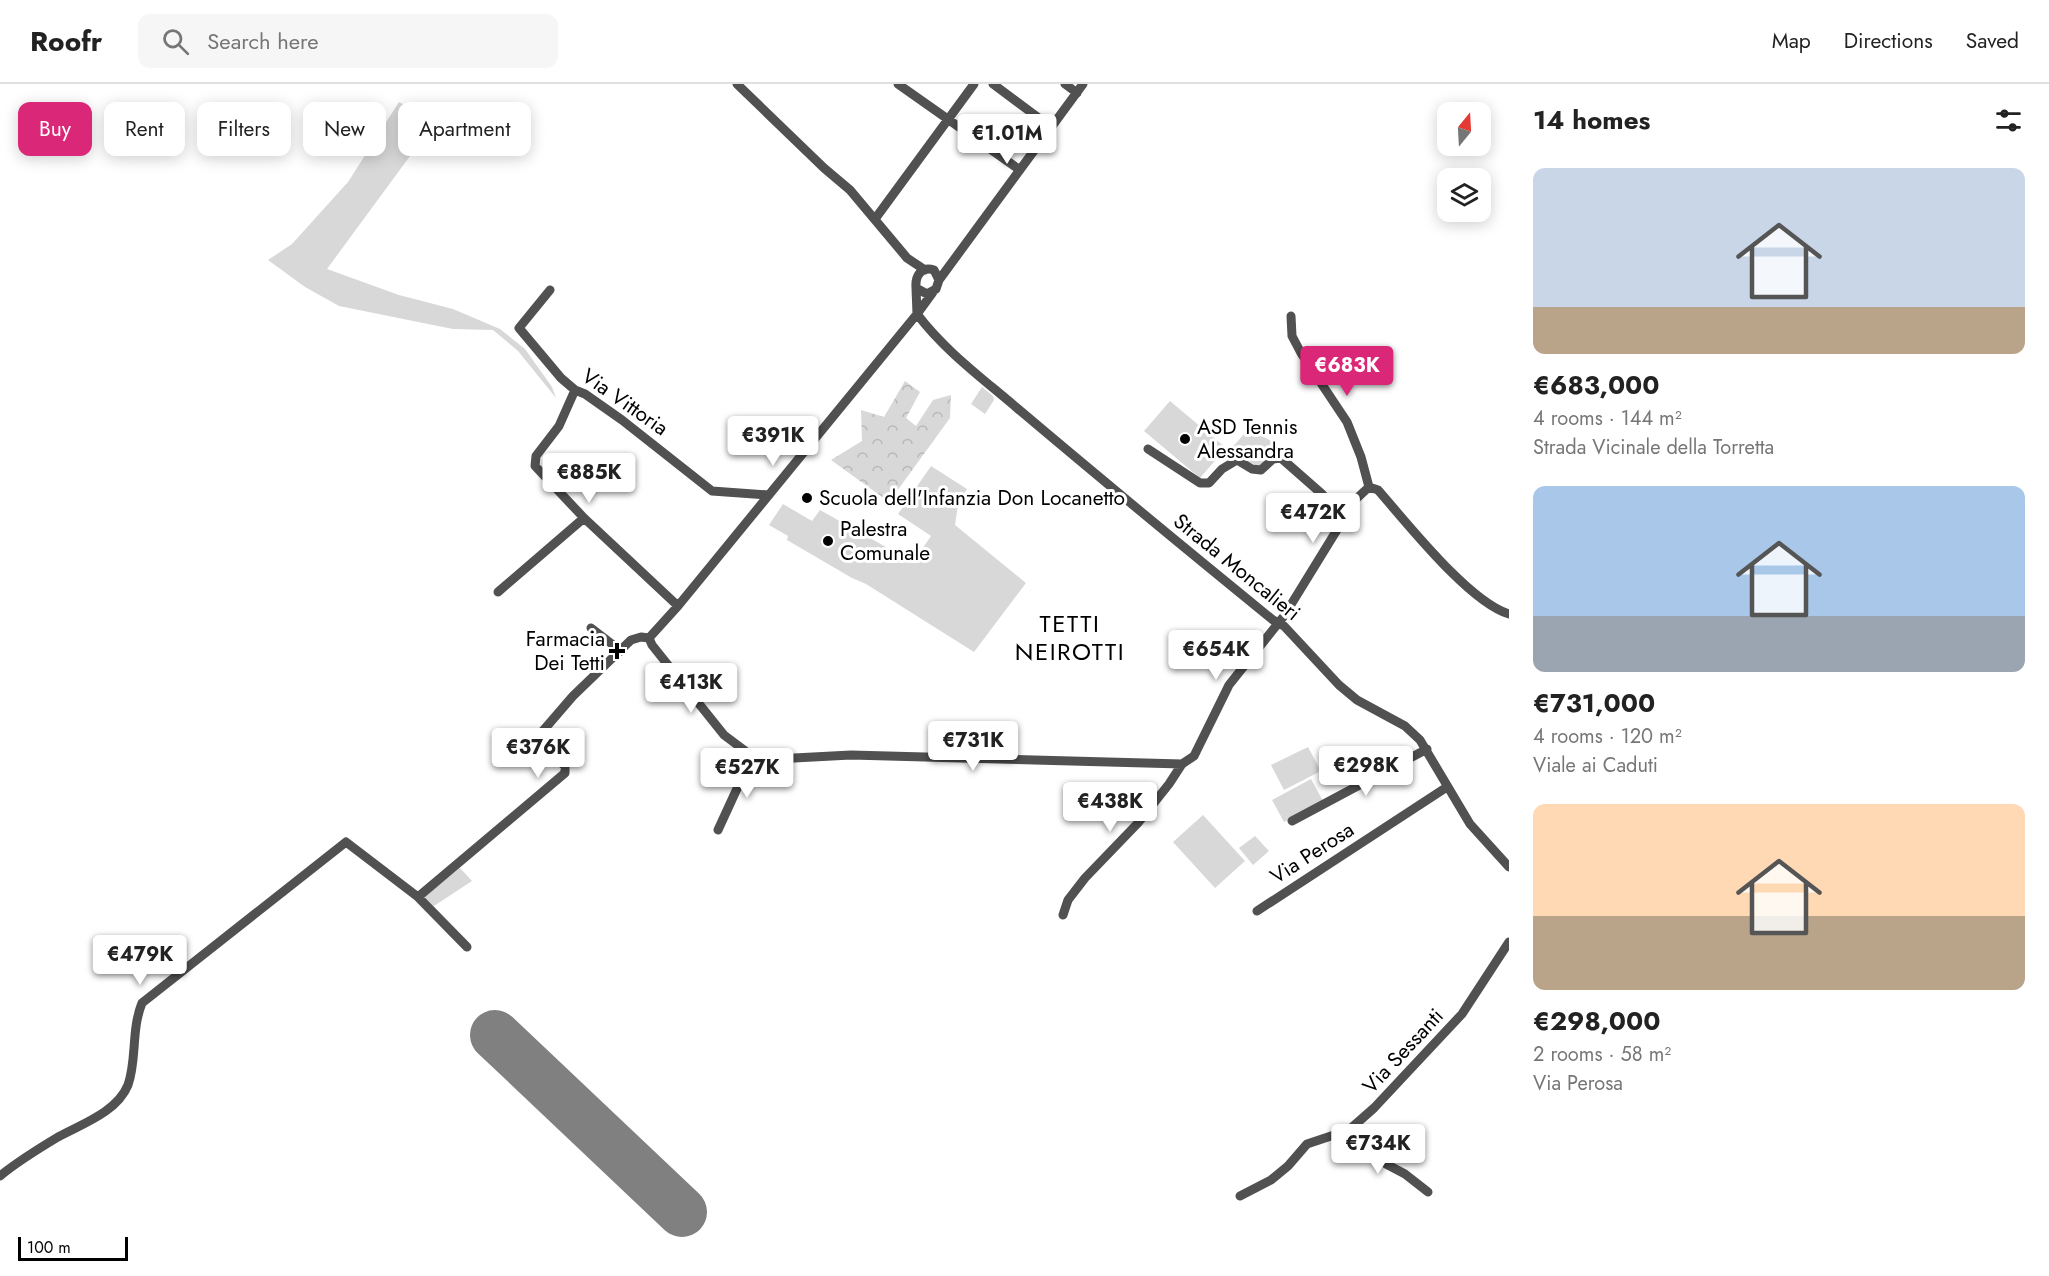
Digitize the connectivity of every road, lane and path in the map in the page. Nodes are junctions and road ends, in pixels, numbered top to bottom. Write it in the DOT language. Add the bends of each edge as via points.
graph roads {
  1 [pos="737,84"];
  2 [pos="898,84"];
  3 [pos="974,84"];
  4 [pos="993,84"];
  5 [pos="1065,84"];
  6 [pos="1083,84"];
  7 [pos="1077,93"];
  8 [pos="948,120"];
  9 [pos="1051,127"];
  10 [pos="1020,170"];
  11 [pos="875,219"];
  12 [pos="907,258"];
  13 [pos="953,262"];
  14 [pos="928,269"];
  15 [pos="939,280"];
  16 [pos="915,284"];
  17 [pos="550,290"];
  18 [pos="933,292"];
  19 [pos="925,304"];
  20 [pos="917,314"];
  21 [pos="1291,316"];
  22 [pos="931,329"];
  23 [pos="575,390"];
  24 [pos="1148,449"];
  25 [pos="1369,487"];
  26 [pos="769,495"];
  27 [pos="584,518"];
  28 [pos="1344,518"];
  29 [pos="498,592"];
  30 [pos="678,606"];
  31 [pos="1509,614"];
  32 [pos="1278,623"];
  33 [pos="591,628"];
  34 [pos="649,638"];
  35 [pos="621,651"];
  36 [pos="1427,750"];
  37 [pos="752,756"];
  38 [pos="1182,764"];
  39 [pos="1447,787"];
  40 [pos="1292,821"];
  41 [pos="718,830"];
  42 [pos="1509,867"];
  43 [pos="418,897"];
  44 [pos="1257,910"];
  45 [pos="1063,915"];
  46 [pos="1509,942"];
  47 [pos="467,947"];
  48 [pos="1349,1130"];
  49 [pos="0,1176"];
  50 [pos="1428,1192"];
  51 [pos="1240,1196"];
  1 -- 11 [label="street" via="850,189"];
  2 -- 8 [label="street"];
  3 -- 8 [label="street"];
  4 -- 9 [label="street"];
  5 -- 7 [label="street"];
  6 -- 7 [label="street"];
  7 -- 9 [label="street"];
  8 -- 10 [label="street"];
  8 -- 11 [label="street"];
  9 -- 10 [label="street"];
  10 -- 13 [label="street"];
  11 -- 12 [label="street"];
  12 -- 14 [label="street"];
  12 -- 16 [label="street"];
  13 -- 14 [label="street"];
  13 -- 15 [label="street"];
  14 -- 15 [label="street" via="937,273"];
  14 -- 16 [label="street" via="919,273"];
  15 -- 18 [label="street"];
  16 -- 18 [label="street" via="923,293"];
  16 -- 20 [label="street"];
  17 -- 23 [label="street, Via Vittoria" via="519,328"];
  18 -- 19 [label="street"];
  19 -- 20 [label="street"];
  19 -- 22 [label="street"];
  20 -- 22 [label="street, Strada Moncalieri"];
  20 -- 26 [label="street"];
  21 -- 25 [label="street" via="1292,336 1347,422"];
  22 -- 32 [label="street, Strada Moncalieri" via="963,364"];
  23 -- 26 [label="street, Via Vittoria" via="622,420 712,491"];
  23 -- 27 [label="street" via="559,426 536,456 535,466"];
  24 -- 28 [label="street" via="1200,483 1209,483 1237,460 1261,470 1273,459 1281,458"];
  25 -- 28 [label="street"];
  25 -- 31 [label="street" via="1378,490 1484,602"];
  26 -- 30 [label="street"];
  27 -- 29 [label="street"];
  27 -- 30 [label="street"];
  28 -- 32 [label="street"];
  30 -- 34 [label="street"];
  32 -- 36 [label="street, Strada Moncalieri" via="1339,685 1357,700 1405,726"];
  32 -- 38 [label="street" via="1229,685 1194,756"];
  33 -- 35 [label="street"];
  34 -- 35 [label="street" via="631,640"];
  34 -- 37 [label="street" via="724,735"];
  35 -- 43 [label="street" via="573,696 535,740 565,766 565,772"];
  36 -- 39 [label="street, Strada Moncalieri"];
  36 -- 40 [label="street"];
  37 -- 38 [label="street" via="763,761 851,755"];
  37 -- 41 [label="street"];
  38 -- 45 [label="street" via="1138,823 1085,878 1068,900"];
  39 -- 42 [label="street, Strada Moncalieri" via="1470,824"];
  39 -- 44 [label="street, Via Perosa"];
  43 -- 47 [label="street"];
  43 -- 49 [label="street" via="346,842 142,1003 129,1080 120,1099"];
  46 -- 48 [label="street, Via Sessanti" via="1462,1014"];
  48 -- 50 [label="street" via="1386,1164"];
  48 -- 51 [label="street, Via Sessanti" via="1307,1144 1271,1180"];
}
